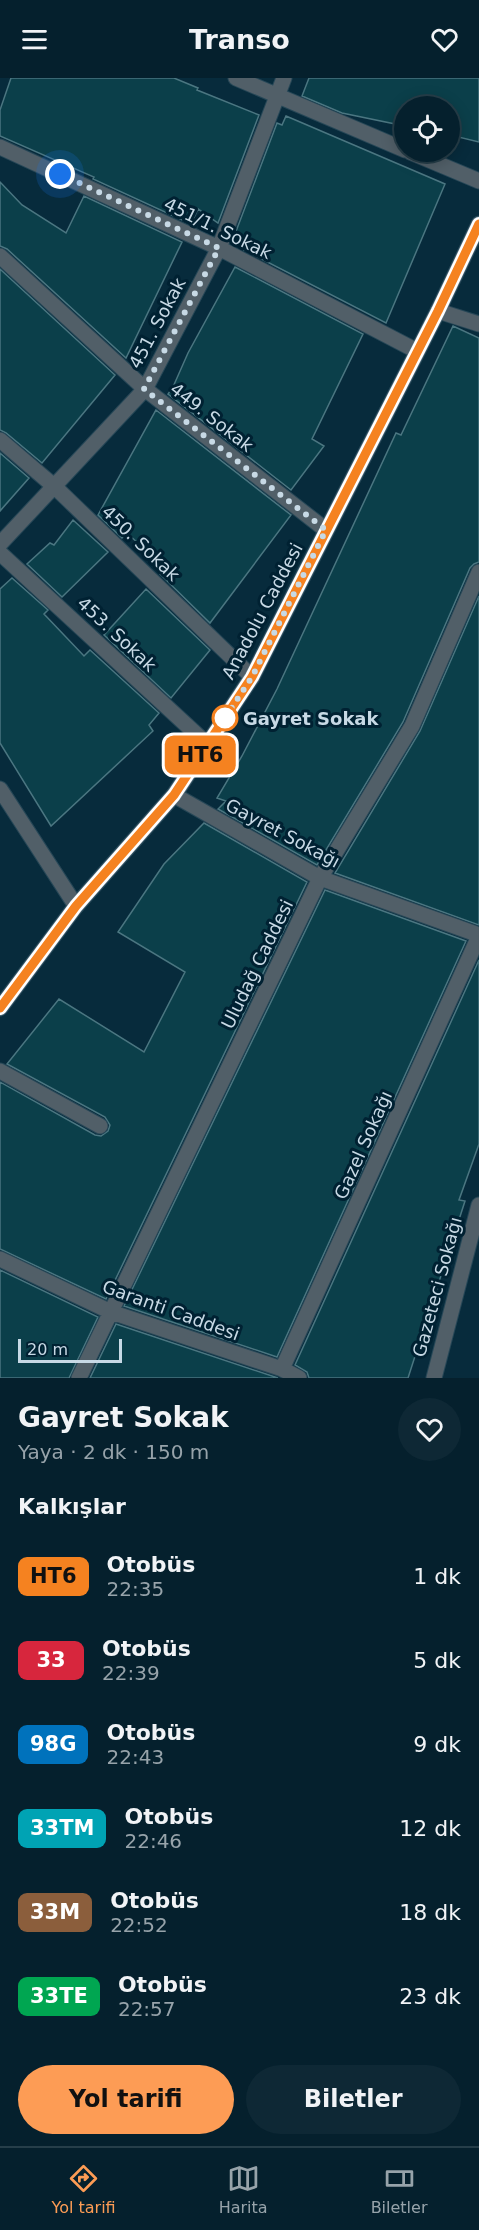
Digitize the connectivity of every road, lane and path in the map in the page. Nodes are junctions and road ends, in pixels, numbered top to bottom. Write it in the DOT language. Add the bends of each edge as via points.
graph roads {
  1 [pos="236,78"];
  2 [pos="284,78"];
  3 [pos="277,95"];
  4 [pos="394,145"];
  5 [pos="0,147"];
  6 [pos="434,162"];
  7 [pos="479,181"];
  8 [pos="479,224"];
  9 [pos="219,248"];
  10 [pos="0,256"];
  11 [pos="438,311"];
  12 [pos="479,324"];
  13 [pos="417,351"];
  14 [pos="144,389"];
  15 [pos="0,440"];
  16 [pos="55,487"];
  17 [pos="326,530"];
  18 [pos="0,544"];
  19 [pos="0,553"];
  20 [pos="479,572"];
  21 [pos="252,677"];
  22 [pos="207,744"];
  23 [pos="0,789"];
  24 [pos="174,795"];
  25 [pos="320,878"];
  26 [pos="76,906"];
  27 [pos="479,936"];
  28 [pos="0,1008"];
  29 [pos="0,1071"];
  30 [pos="100,1126"];
  31 [pos="479,1205"];
  32 [pos="0,1258"];
  33 [pos="463,1261"];
  34 [pos="479,1264"];
  35 [pos="111,1312"];
  36 [pos="282,1369"];
  37 [pos="80,1378"];
  38 [pos="299,1378"];
  39 [pos="434,1378"];
  1 -- 3 [label="street"];
  2 -- 3 [label="street, 451. Sokak"];
  3 -- 4 [label="street"];
  3 -- 9 [label="street, 451. Sokak"];
  5 -- 9 [label="street, 451/1. Sokak"];
  6 -- 7 [label="street"];
  8 -- 11 [label="main road, Anadolu Caddesi"];
  9 -- 13 [label="street, 451/1. Sokak"];
  9 -- 14 [label="street, 451. Sokak"];
  10 -- 14 [label="street, 449. Sokak"];
  11 -- 12 [label="street"];
  11 -- 13 [label="main road, Anadolu Caddesi"];
  13 -- 17 [label="main road, Anadolu Caddesi"];
  14 -- 16 [label="street, 451. Sokak"];
  14 -- 17 [label="street, 449. Sokak"];
  15 -- 16 [label="street, 450. Sokak"];
  16 -- 18 [label="street, 451. Sokak"];
  16 -- 21 [label="street, 450. Sokak"];
  17 -- 21 [label="main road, Anadolu Caddesi"];
  19 -- 22 [label="street, 453. Sokak"];
  20 -- 25 [label="street, Uludağ Caddesi" via="412,726"];
  21 -- 22 [label="main road, Anadolu Caddesi"];
  22 -- 24 [label="main road, Anadolu Caddesi"];
  23 -- 26 [label="street"];
  24 -- 25 [label="street, Gayret Sokağı"];
  24 -- 26 [label="main road, Anadolu Caddesi"];
  25 -- 27 [label="street, Gayret Sokağı"];
  25 -- 35 [label="street, Uludağ Caddesi"];
  26 -- 28 [label="main road, Anadolu Caddesi"];
  27 -- 36 [label="street, Gazel Sokağı"];
  29 -- 30 [label="street"];
  31 -- 33 [label="street, Gazeteci Sokağı"];
  32 -- 35 [label="street, Garanti Caddesi"];
  33 -- 34 [label="street"];
  33 -- 39 [label="street, Gazeteci Sokağı"];
  35 -- 36 [label="street, Garanti Caddesi"];
  35 -- 37 [label="street, Uludağ Caddesi"];
  36 -- 38 [label="street, Garanti Caddesi"];
}
